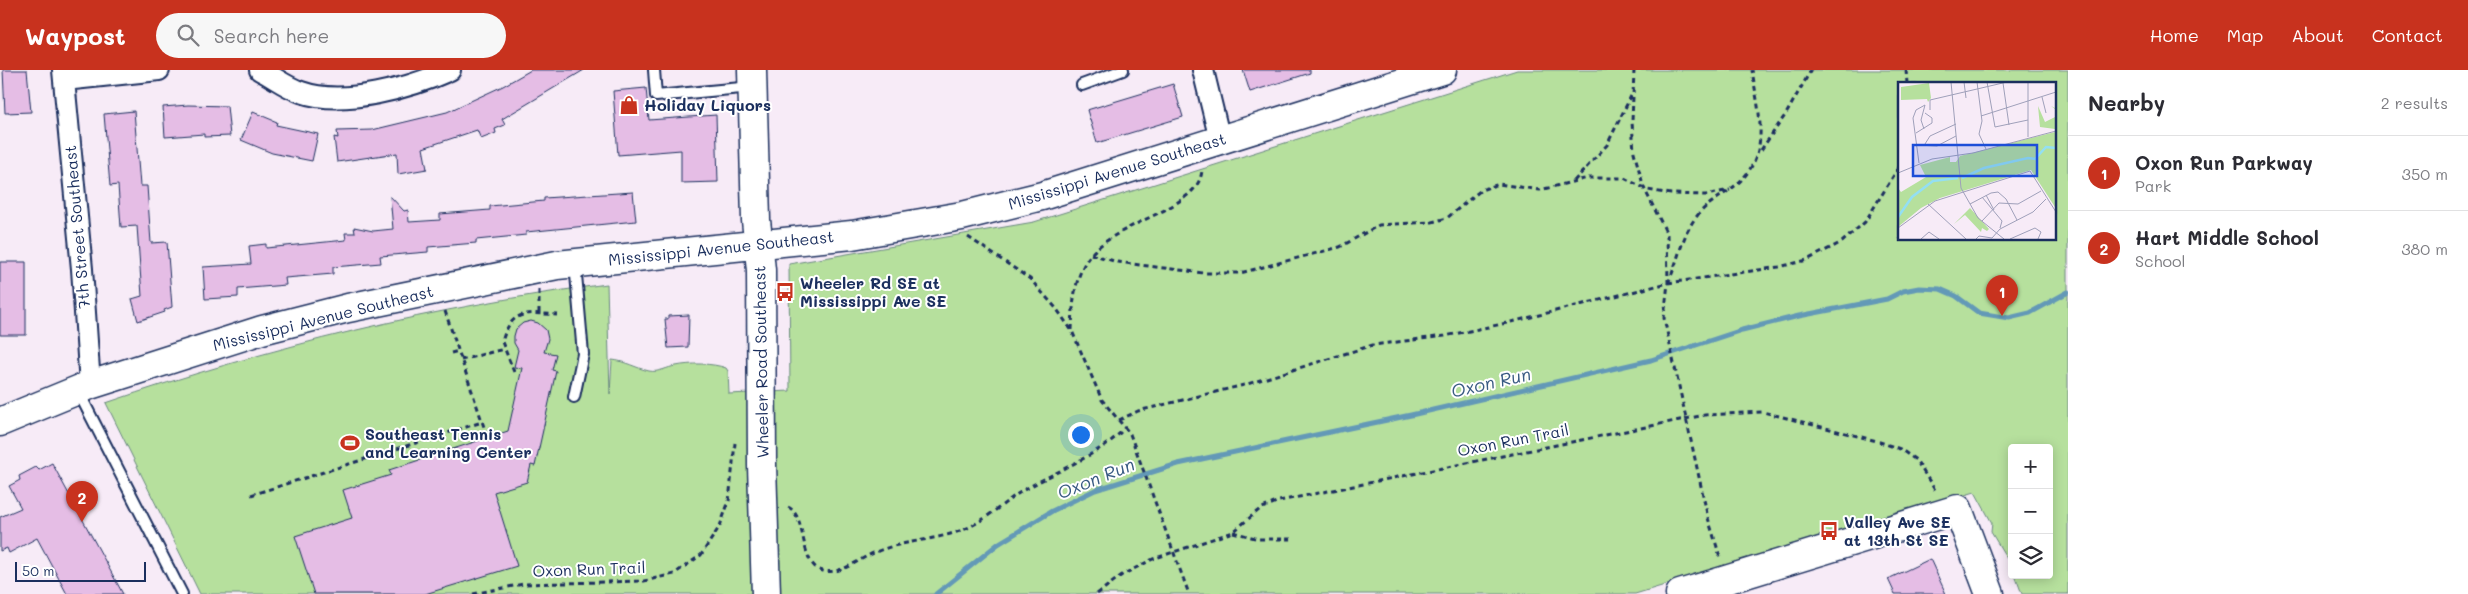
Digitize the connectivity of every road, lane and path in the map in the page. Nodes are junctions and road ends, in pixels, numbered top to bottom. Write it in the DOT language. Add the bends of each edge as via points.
graph roads {
  1 [pos="159,70"];
  2 [pos="260,70"];
  3 [pos="450,70"];
  4 [pos="654,70"];
  5 [pos="1124,70"];
  6 [pos="1203,70"];
  7 [pos="1442,70"];
  8 [pos="1634,70"];
  9 [pos="1752,70"];
  10 [pos="1811,70"];
  11 [pos="1100,74"];
  12 [pos="64,75"];
  13 [pos="752,79"];
  14 [pos="1082,84"];
  15 [pos="1632,95"];
  16 [pos="1220,140"];
  17 [pos="1759,152"];
  18 [pos="1201,166"];
  19 [pos="1898,169"];
  20 [pos="1573,182"];
  21 [pos="1644,188"];
  22 [pos="1730,190"];
  23 [pos="966,236"];
  24 [pos="759,244"];
  25 [pos="1090,254"];
  26 [pos="575,262"];
  27 [pos="1668,283"];
  28 [pos="539,287"];
  29 [pos="444,305"];
  30 [pos="539,314"];
  31 [pos="558,315"];
  32 [pos="1072,331"];
  33 [pos="504,349"];
  34 [pos="458,351"];
  35 [pos="451,353"];
  36 [pos="462,360"];
  37 [pos="514,372"];
  38 [pos="83,387"];
  39 [pos="574,397"];
  40 [pos="1686,418"];
  41 [pos="1119,420"];
  42 [pos="0,422"];
  43 [pos="482,422"];
  44 [pos="1125,427"];
  45 [pos="487,436"];
  46 [pos="735,443"];
  47 [pos="1935,490"];
  48 [pos="252,495"];
  49 [pos="788,507"];
  50 [pos="1233,532"];
  51 [pos="1295,539"];
  52 [pos="1173,552"];
  53 [pos="1722,564"];
  54 [pos="766,589"];
  55 [pos="182,594"];
  56 [pos="473,594"];
  57 [pos="1096,594"];
  58 [pos="1189,594"];
  59 [pos="1680,594"];
  60 [pos="1990,594"];
  1 -- 12 [label="street"];
  2 -- 3 [label="street" via="300,92 328,97 394,88"];
  4 -- 13 [label="lane" via="656,96"];
  5 -- 11 [label="lane"];
  6 -- 16 [label="street"];
  7 -- 16 [label="main road, Mississippi Avenue Southeast"];
  8 -- 15 [label="path"];
  9 -- 17 [label="path"];
  10 -- 17 [label="path"];
  11 -- 14 [label="lane"];
  12 -- 38 [label="street, 7th Street Southeast" via="82,269"];
  13 -- 24 [label="main road, Wheeler Road Southeast"];
  15 -- 20 [label="path" via="1607,145"];
  15 -- 21 [label="path" via="1634,152"];
  16 -- 24 [label="main road, Mississippi Avenue Southeast" via="992,209 881,231"];
  17 -- 22 [label="path" via="1751,169"];
  18 -- 25 [label="path" via="1199,184 1189,195 1125,228"];
  19 -- 27 [label="path" via="1865,222 1842,242 1818,256 1779,267"];
  20 -- 21 [label="path" via="1588,178 1624,178"];
  20 -- 25 [label="path" via="1540,190 1499,184 1490,186 1447,218 1380,225 1340,246 1240,273 1203,273 1117,262"];
  21 -- 22 [label="path" via="1695,195"];
  21 -- 27 [label="path" via="1666,234"];
  22 -- 27 [label="path" via="1693,220"];
  23 -- 32 [label="path" via="1030,279"];
  24 -- 26 [label="main road, Mississippi Avenue Southeast"];
  24 -- 54 [label="main road, Wheeler Road Southeast"];
  25 -- 32 [label="path" via="1075,289"];
  26 -- 38 [label="main road, Mississippi Avenue Southeast" via="348,308 262,330"];
  26 -- 39 [label="lane" via="583,354"];
  27 -- 40 [label="path" via="1664,318"];
  27 -- 41 [label="path" via="1507,324 1373,345 1244,385 1138,411"];
  28 -- 30 [label="path"];
  29 -- 34 [label="path"];
  30 -- 31 [label="path"];
  30 -- 33 [label="path" via="528,313 513,319 504,332"];
  32 -- 41 [label="path" via="1098,393"];
  33 -- 36 [label="path"];
  33 -- 37 [label="path"];
  34 -- 35 [label="path"];
  34 -- 36 [label="path"];
  36 -- 43 [label="path"];
  38 -- 42 [label="main road, Mississippi Avenue Southeast"];
  38 -- 55 [label="lane"];
  40 -- 47 [label="path, Oxon Run Trail" via="1763,412 1877,441 1900,449 1916,460"];
  40 -- 50 [label="path, Oxon Run Trail" via="1291,498 1260,510"];
  40 -- 53 [label="path" via="1708,518"];
  41 -- 44 [label="path"];
  43 -- 45 [label="path"];
  43 -- 48 [label="path"];
  44 -- 49 [label="path" via="1110,442 1033,485 971,526 876,551 836,571 820,570 812,564 797,519"];
  44 -- 52 [label="path"];
  46 -- 56 [label="path, Oxon Run Trail" via="729,501 720,526 701,555 674,574 644,581 522,584"];
  50 -- 51 [label="path" via="1259,539"];
  50 -- 52 [label="path, Oxon Run Trail"];
  52 -- 57 [label="path, Oxon Run Trail" via="1139,566"];
  52 -- 58 [label="path"];
  59 -- 60 [label="main road" via="1958,510"];
}
